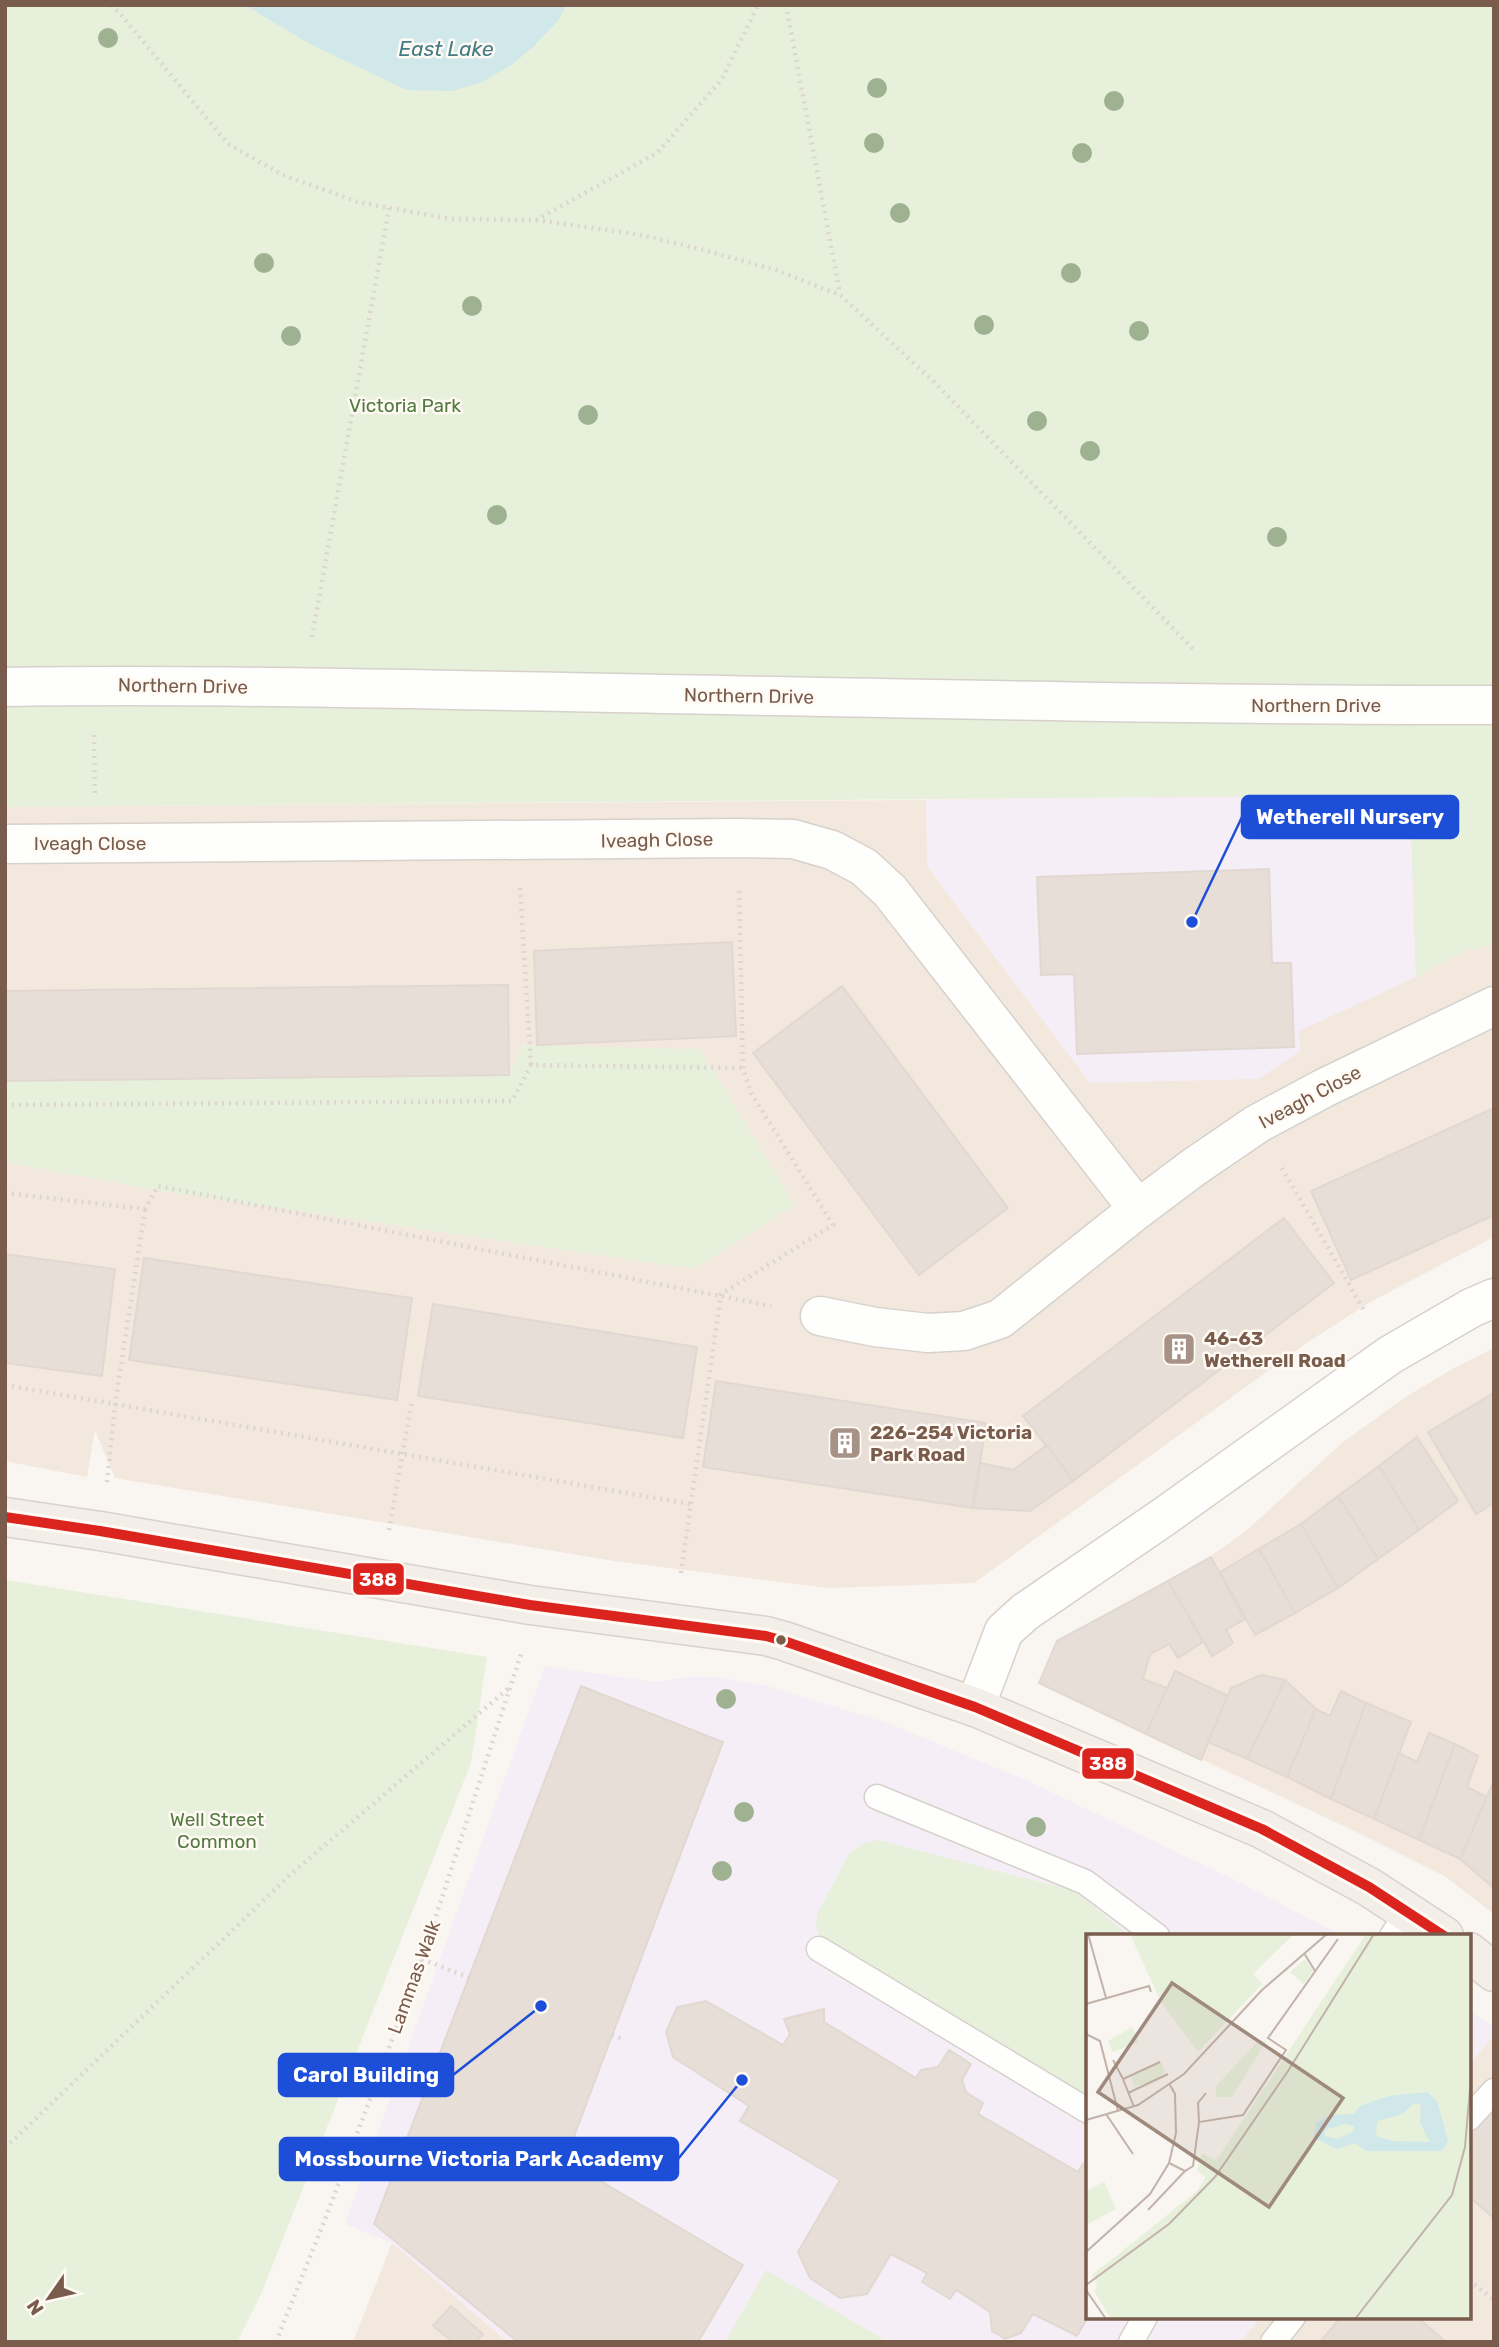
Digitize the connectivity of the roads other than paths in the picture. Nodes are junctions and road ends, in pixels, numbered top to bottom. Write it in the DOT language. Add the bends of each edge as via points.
graph roads {
  1 [pos="5,687"];
  2 [pos="1494,705"];
  3 [pos="5,844"];
  4 [pos="1494,1006"];
  5 [pos="1138,1209"];
  6 [pos="1494,1298"];
  7 [pos="820,1316"];
  8 [pos="5,1517"];
  9 [pos="975,1707"];
  10 [pos="877,1797"];
  11 [pos="1400,1924"];
  12 [pos="1154,1934"];
  13 [pos="1437,1934"];
  14 [pos="818,1950"];
  15 [pos="1471,1954"];
  16 [pos="1494,1972"];
  17 [pos="1494,2091"];
  18 [pos="1086,2109"];
  19 [pos="1471,2116"];
  20 [pos="1144,2319"];
  21 [pos="1291,2319"];
  22 [pos="1132,2342"];
  23 [pos="1273,2342"];
  1 -- 2 [label="street, Northern Drive"];
  3 -- 5 [label="street, Iveagh Close" via="738,838 793,839 832,850 864,867 890,891"];
  4 -- 5 [label="street, Iveagh Close" via="1257,1124"];
  5 -- 7 [label="street, Iveagh Close" via="1000,1319 964,1331 928,1333"];
  6 -- 9 [label="street" via="1390,1355 1025,1612 1004,1631"];
  8 -- 9 [label="main road" via="530,1605 766,1636"];
  9 -- 11 [label="main road" via="1262,1829 1368,1887"];
  10 -- 12 [label="lane" via="1085,1882"];
  11 -- 13 [label="main road"];
  14 -- 18 [label="lane"];
  15 -- 16 [label="main road"];
  17 -- 19 [label="lane"];
  20 -- 22 [label="lane"];
  21 -- 23 [label="lane"];
}
